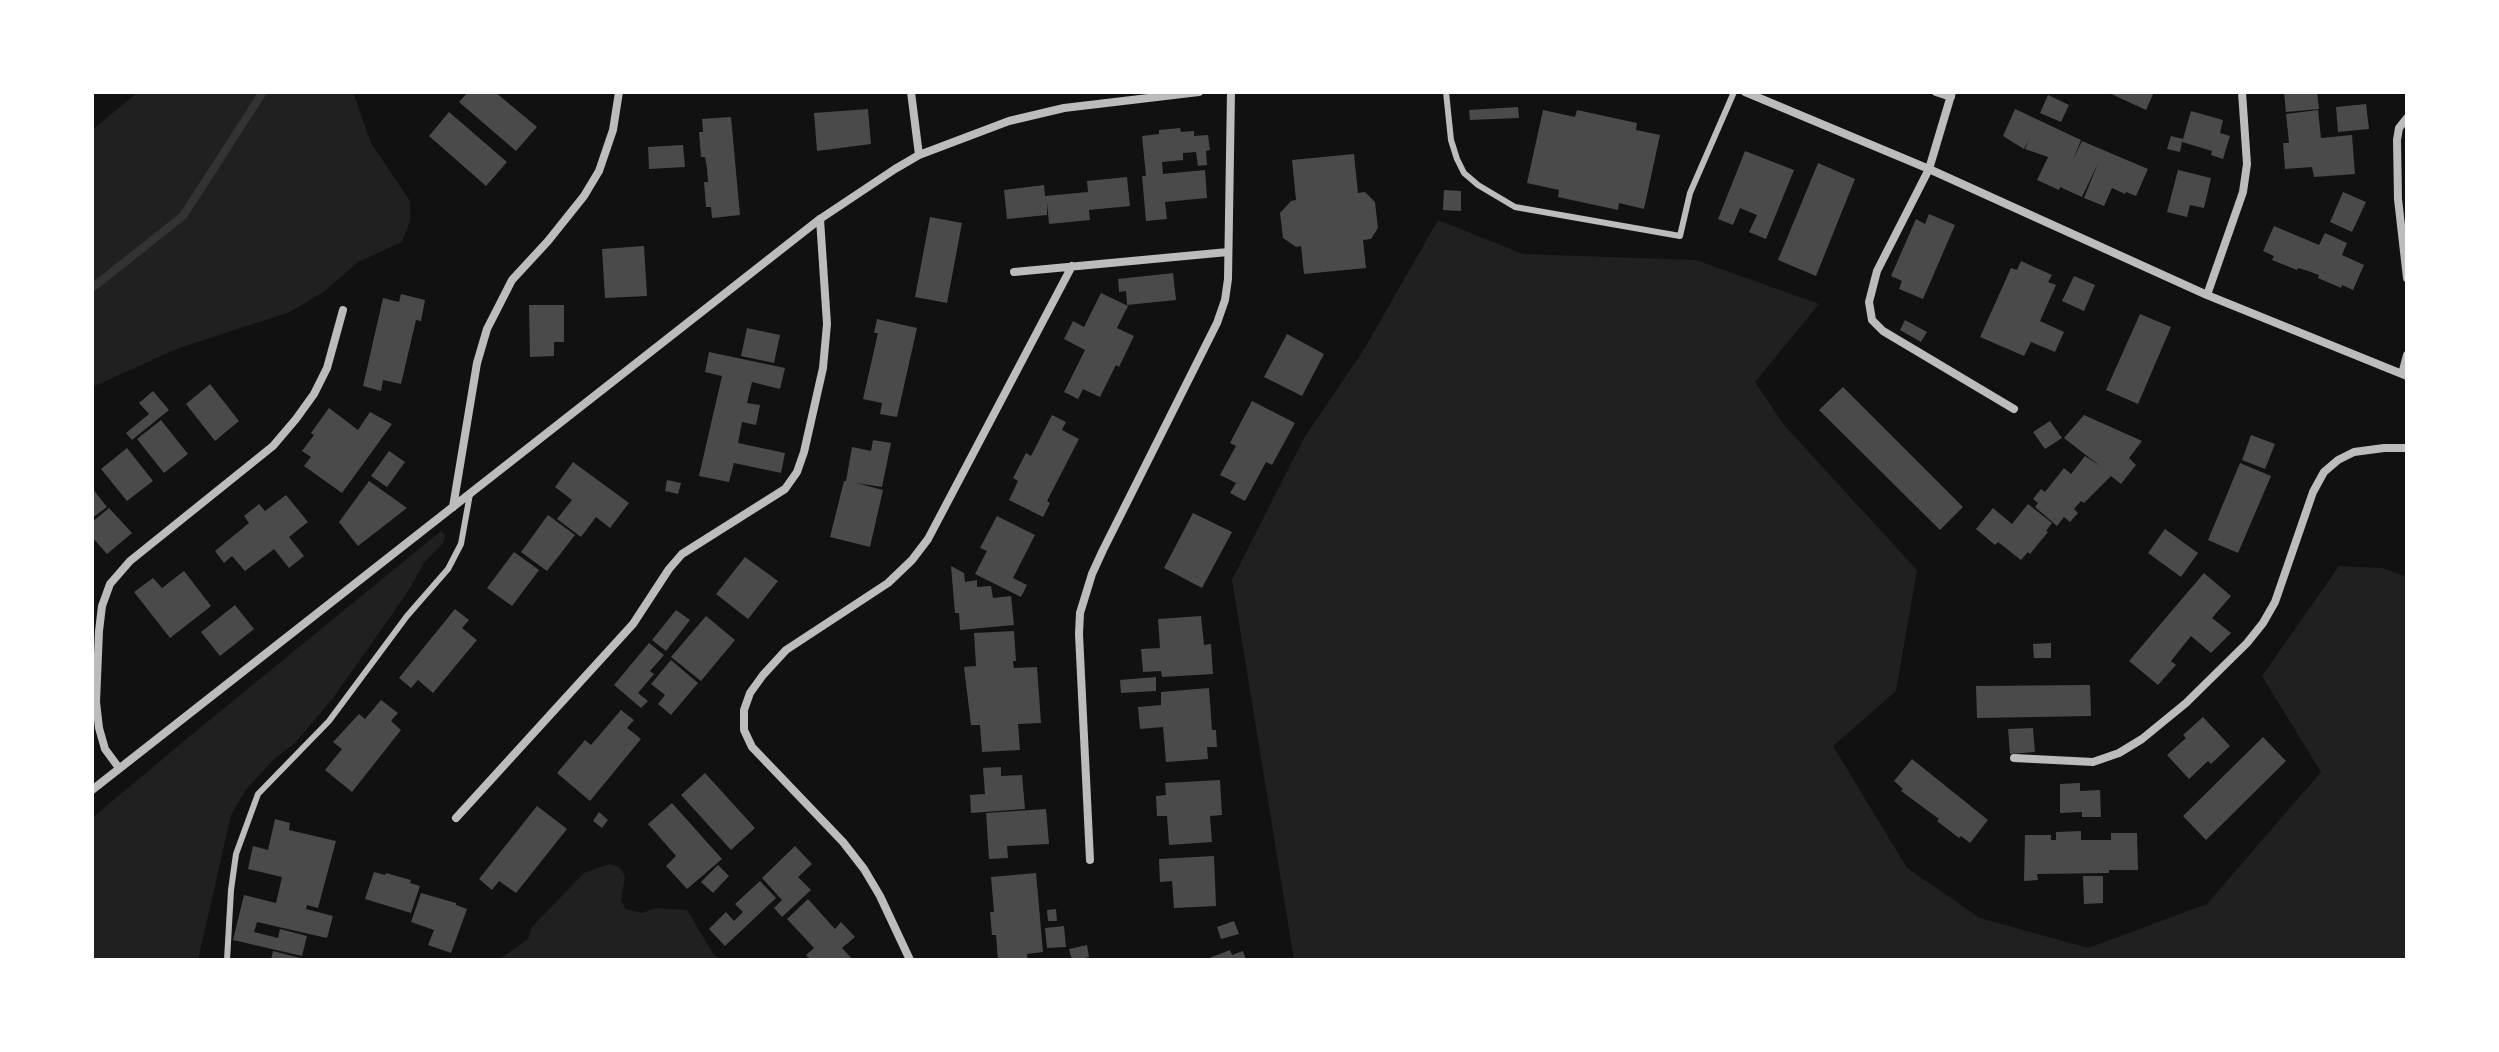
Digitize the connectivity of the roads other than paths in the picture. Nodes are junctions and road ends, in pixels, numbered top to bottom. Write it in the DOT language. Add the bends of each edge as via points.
graph roads {
  1 [pos="619,92"];
  2 [pos="911,92"];
  3 [pos="1111,92"];
  4 [pos="1199,92"];
  5 [pos="1231,92"];
  6 [pos="1446,92"];
  7 [pos="1734,92"];
  8 [pos="1745,92"];
  9 [pos="1936,92"];
  10 [pos="2242,92"];
  11 [pos="1952,95"];
  12 [pos="1113,103"];
  13 [pos="2407,118"];
  14 [pos="919,155"];
  15 [pos="1929,169"];
  16 [pos="820,219"];
  17 [pos="1228,252"];
  18 [pos="1072,266"];
  19 [pos="1014,272"];
  20 [pos="2407,278"];
  21 [pos="2207,295"];
  22 [pos="343,310"];
  23 [pos="2407,355"];
  24 [pos="2405,375"];
  25 [pos="2014,409"];
  26 [pos="2407,448"];
  27 [pos="470,494"];
  28 [pos="452,508"];
  29 [pos="2014,758"];
  30 [pos="119,768"];
  31 [pos="92,790"];
  32 [pos="456,818"];
  33 [pos="1090,860"];
  34 [pos="227,960"];
  35 [pos="910,960"];
  1 -- 28 [label="street" via="599,171 512,280 487,329"];
  2 -- 14 [label="street"];
  3 -- 12 [label="street"];
  4 -- 12 [label="street"];
  5 -- 17 [label="street"];
  6 -- 7 [label="lane" via="1457,159 1478,185 1515,207 1680,236 1690,193"];
  8 -- 15 [label="street"];
  9 -- 11 [label="street"];
  10 -- 21 [label="street" via="2247,164 2243,192"];
  11 -- 15 [label="street"];
  12 -- 14 [label="street" via="1009,121"];
  13 -- 20 [label="street" via="2397,140"];
  14 -- 16 [label="street"];
  15 -- 21 [label="street"];
  15 -- 25 [label="street" via="1877,271 1869,302 1872,320 1898,342"];
  16 -- 27 [label="street"];
  16 -- 32 [label="street" via="827,324 823,368 797,472 785,489 682,554 633,624"];
  17 -- 18 [label="street"];
  17 -- 33 [label="street" via="1225,300 1217,323 1103,550 1080,613"];
  18 -- 19 [label="street"];
  18 -- 35 [label="street" via="928,539 888,583 786,650 750,693 744,710 744,730 752,747 864,869"];
  21 -- 24 [label="street"];
  22 -- 30 [label="street" via="327,368 289,428 130,561 110,584 99,631 96,702 105,749"];
  23 -- 24 [label="street"];
  26 -- 29 [label="street" via="2354,452 2324,472 2263,623 2186,703 2142,739 2093,762"];
  27 -- 28 [label="street"];
  27 -- 34 [label="lane" via="461,544 448,569 329,721 258,794 236,854"];
  28 -- 30 [label="street"];
  30 -- 31 [label="street"];
}
